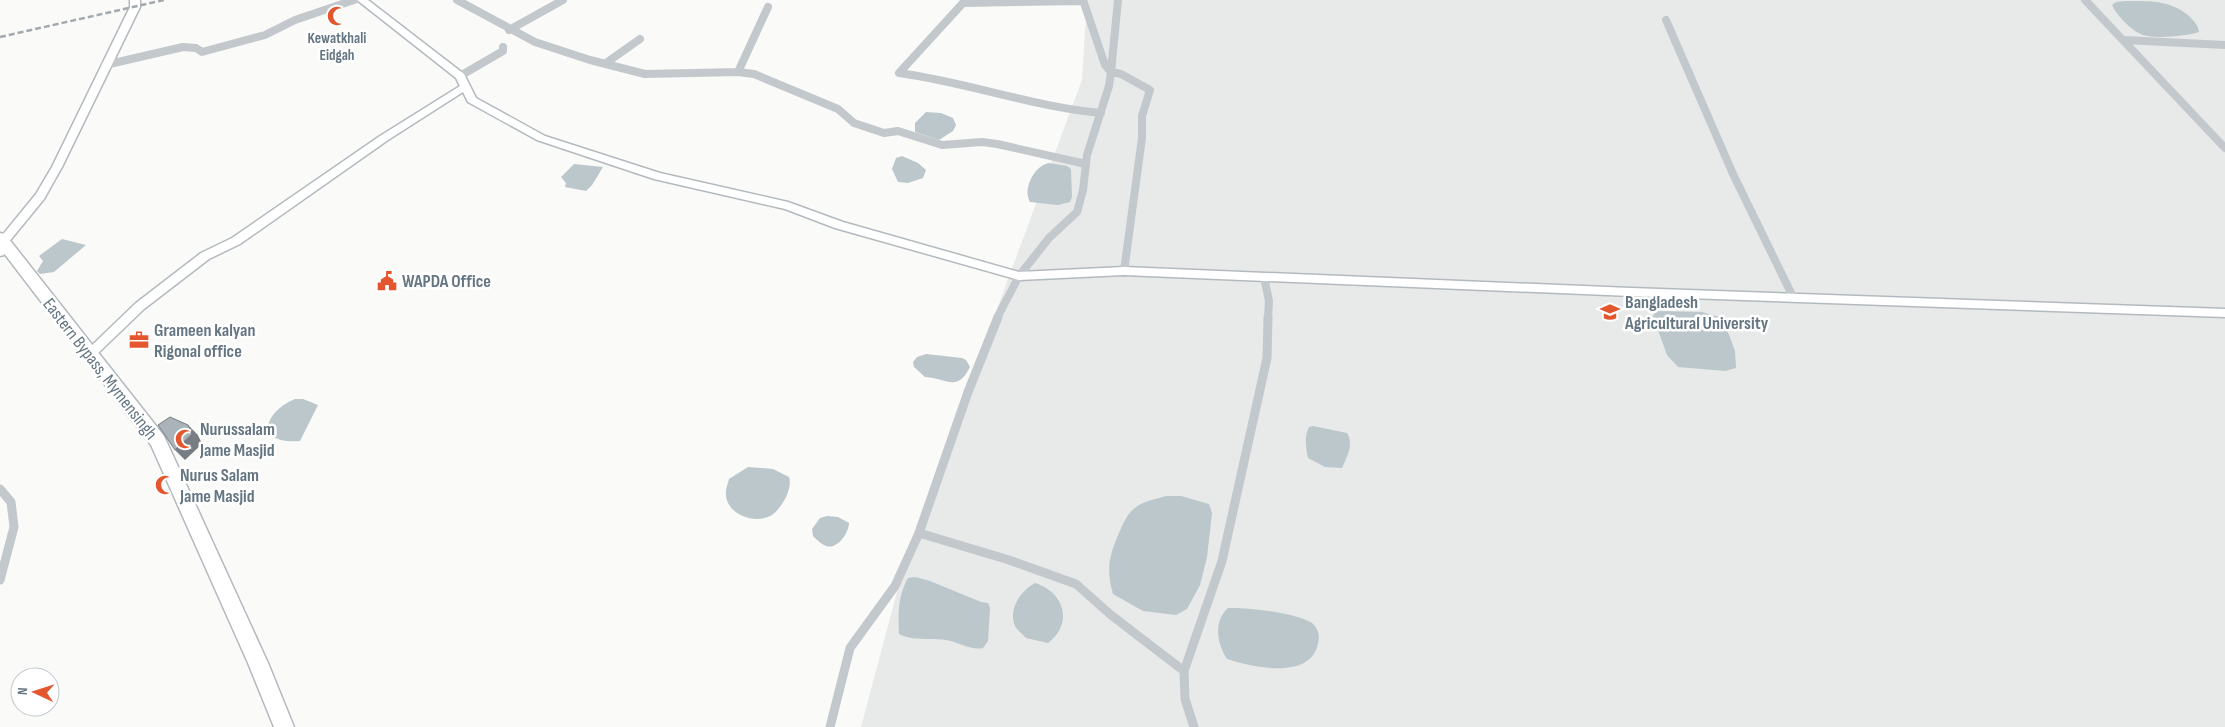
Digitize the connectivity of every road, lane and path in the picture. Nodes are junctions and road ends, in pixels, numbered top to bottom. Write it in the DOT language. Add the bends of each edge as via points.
graph roads {
  1 [pos="136,0"];
  2 [pos="354,0"];
  3 [pos="362,0"];
  4 [pos="457,0"];
  5 [pos="563,0"];
  6 [pos="1118,0"];
  7 [pos="2085,0"];
  8 [pos="1083,1"];
  9 [pos="963,2"];
  10 [pos="768,7"];
  11 [pos="1666,20"];
  12 [pos="509,30"];
  13 [pos="640,39"];
  14 [pos="2124,40"];
  15 [pos="2225,45"];
  16 [pos="503,47"];
  17 [pos="606,64"];
  18 [pos="106,65"];
  19 [pos="738,72"];
  20 [pos="1111,72"];
  21 [pos="463,81"];
  22 [pos="1101,113"];
  23 [pos="2225,148"];
  24 [pos="1086,164"];
  25 [pos="1,244"];
  26 [pos="1124,271"];
  27 [pos="1019,276"];
  28 [pos="1264,277"];
  29 [pos="1793,297"];
  30 [pos="2225,313"];
  31 [pos="90,354"];
  32 [pos="0,489"];
  33 [pos="919,532"];
  34 [pos="0,580"];
  35 [pos="1184,671"];
  36 [pos="284,727"];
  37 [pos="830,727"];
  38 [pos="1194,727"];
  1 -- 18 [label="street"];
  2 -- 18 [label="street" via="295,20 265,35 202,52 196,48 183,48"];
  3 -- 21 [label="street"];
  4 -- 12 [label="street"];
  5 -- 12 [label="street"];
  6 -- 20 [label="street"];
  7 -- 14 [label="street"];
  8 -- 9 [label="street"];
  8 -- 20 [label="street" via="1105,65"];
  9 -- 22 [label="street" via="899,72 1069,110"];
  10 -- 19 [label="street"];
  11 -- 29 [label="street" via="1733,174"];
  12 -- 17 [label="street" via="534,42"];
  13 -- 17 [label="street"];
  14 -- 15 [label="street"];
  14 -- 23 [label="street"];
  16 -- 21 [label="street" via="503,51"];
  17 -- 19 [label="street" via="645,74"];
  18 -- 25 [label="street" via="40,196"];
  19 -- 24 [label="street" via="754,74 838,109 854,124 884,133 898,131 942,145 998,144"];
  20 -- 22 [label="street"];
  20 -- 26 [label="street" via="1150,90 1142,116"];
  21 -- 27 [label="street" via="472,100 541,138 658,176 788,206 839,225"];
  21 -- 31 [label="street" via="261,225 205,256 140,306"];
  22 -- 24 [label="street"];
  24 -- 27 [label="street" via="1077,212 1049,238"];
  25 -- 31 [label="highway, Eastern Bypass, Mymensingh"];
  26 -- 27 [label="street"];
  26 -- 28 [label="street"];
  27 -- 33 [label="street" via="1000,311 968,392"];
  28 -- 29 [label="street"];
  28 -- 35 [label="street" via="1269,301 1267,358 1222,562"];
  29 -- 30 [label="street"];
  31 -- 36 [label="highway, Eastern Bypass, Mymensingh" via="158,441"];
  32 -- 34 [label="street" via="11,502 14,527"];
  33 -- 35 [label="street" via="1076,584"];
  33 -- 37 [label="street" via="895,586 850,648"];
  35 -- 38 [label="street" via="1185,699"];
}
